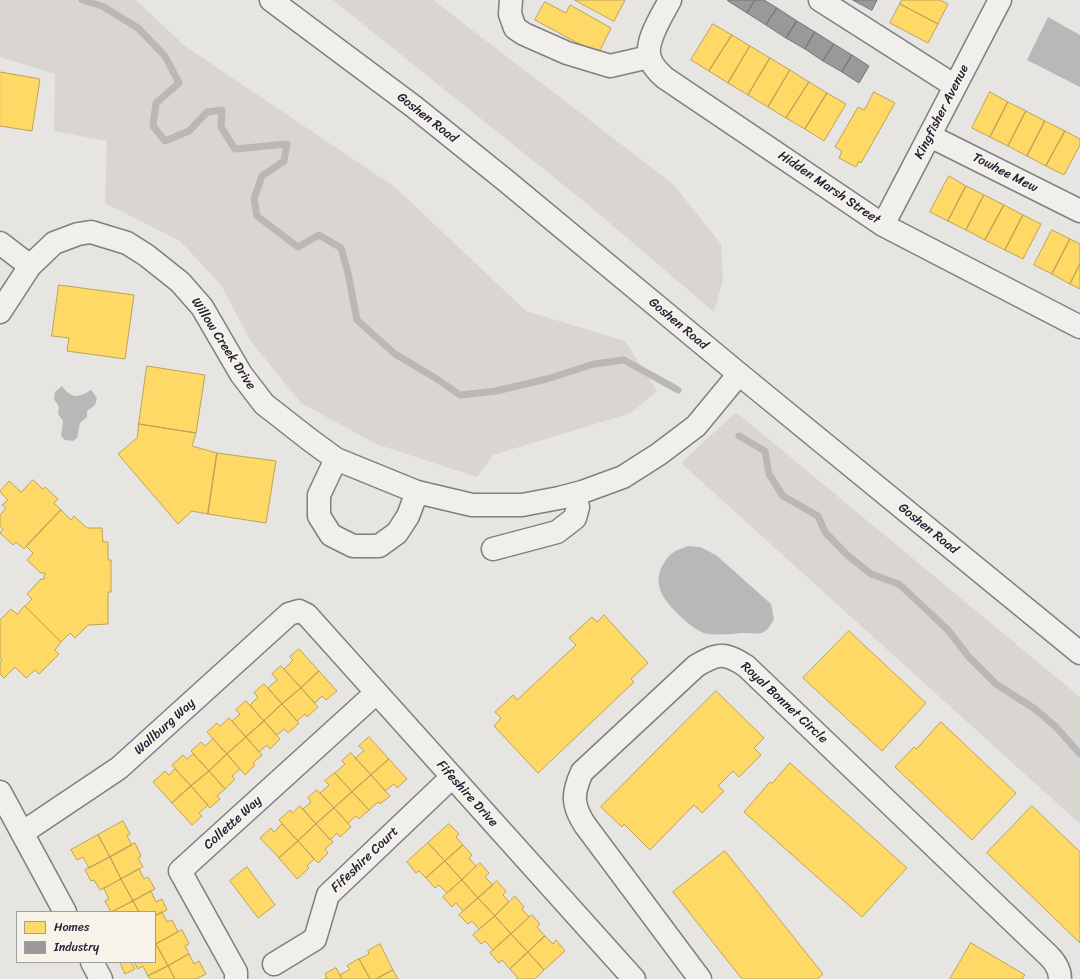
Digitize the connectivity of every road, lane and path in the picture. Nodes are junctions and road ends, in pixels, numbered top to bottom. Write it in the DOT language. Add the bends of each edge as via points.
graph roads {
  1 [pos="271,0"];
  2 [pos="510,0"];
  3 [pos="670,0"];
  4 [pos="1000,0"];
  5 [pos="828,2"];
  6 [pos="649,57"];
  7 [pos="955,86"];
  8 [pos="930,136"];
  9 [pos="1080,211"];
  10 [pos="884,225"];
  11 [pos="0,244"];
  12 [pos="30,266"];
  13 [pos="0,312"];
  14 [pos="1080,327"];
  15 [pos="739,374"];
  16 [pos="336,459"];
  17 [pos="417,492"];
  18 [pos="575,494"];
  19 [pos="493,549"];
  20 [pos="299,611"];
  21 [pos="1080,653"];
  22 [pos="376,693"];
  23 [pos="452,777"];
  24 [pos="0,792"];
  25 [pos="22,833"];
  26 [pos="63,911"];
  27 [pos="93,963"];
  28 [pos="274,964"];
  29 [pos="101,979"];
  30 [pos="236,979"];
  31 [pos="634,979"];
  32 [pos="700,979"];
  33 [pos="1060,979"];
  1 -- 15 [label="street, Goshen Road" via="413,106"];
  2 -- 6 [label="street" via="510,14 516,28 567,53 610,66"];
  3 -- 6 [label="street" via="649,43"];
  4 -- 7 [label="street, Kingfisher Avenue"];
  5 -- 7 [label="street"];
  6 -- 10 [label="street, Hidden Marsh Street" via="656,70 665,78"];
  7 -- 8 [label="street, Kingfisher Avenue"];
  8 -- 9 [label="street, Towhee Mew"];
  8 -- 10 [label="street, Kingfisher Avenue"];
  10 -- 14 [label="street, Hidden Marsh Street"];
  11 -- 12 [label="street"];
  12 -- 13 [label="street, Willow Creek Drive"];
  12 -- 16 [label="street, Willow Creek Drive" via="54,243 78,234 91,232 127,243 180,282 202,307 241,374 264,404"];
  15 -- 18 [label="street, Willow Creek Drive" via="696,426 659,454 623,476"];
  15 -- 21 [label="street, Goshen Road"];
  16 -- 17 [label="street, Willow Creek Drive"];
  16 -- 17 [label="street" via="319,495 319,516 331,535 353,546 379,546 397,533 408,516"];
  17 -- 18 [label="street, Willow Creek Drive" via="472,505 522,505"];
  18 -- 19 [label="street" via="578,507 575,518 557,532"];
  20 -- 22 [label="street, Fifeshire Drive" via="307,615"];
  20 -- 25 [label="street, Wallburg Way" via="289,614 119,768"];
  22 -- 23 [label="street, Fifeshire Drive"];
  22 -- 30 [label="street, Collette Way" via="180,871 236,972"];
  23 -- 28 [label="street, Fifeshire Court" via="328,895 316,939"];
  23 -- 31 [label="street, Fifeshire Drive"];
  24 -- 25 [label="street"];
  25 -- 26 [label="street"];
  27 -- 29 [label="street"];
  32 -- 33 [label="street, Royal Bonnet Circle" via="585,826 577,813 575,797 576,786 582,772 696,666 720,656 732,657 752,671 1056,963"];
}
